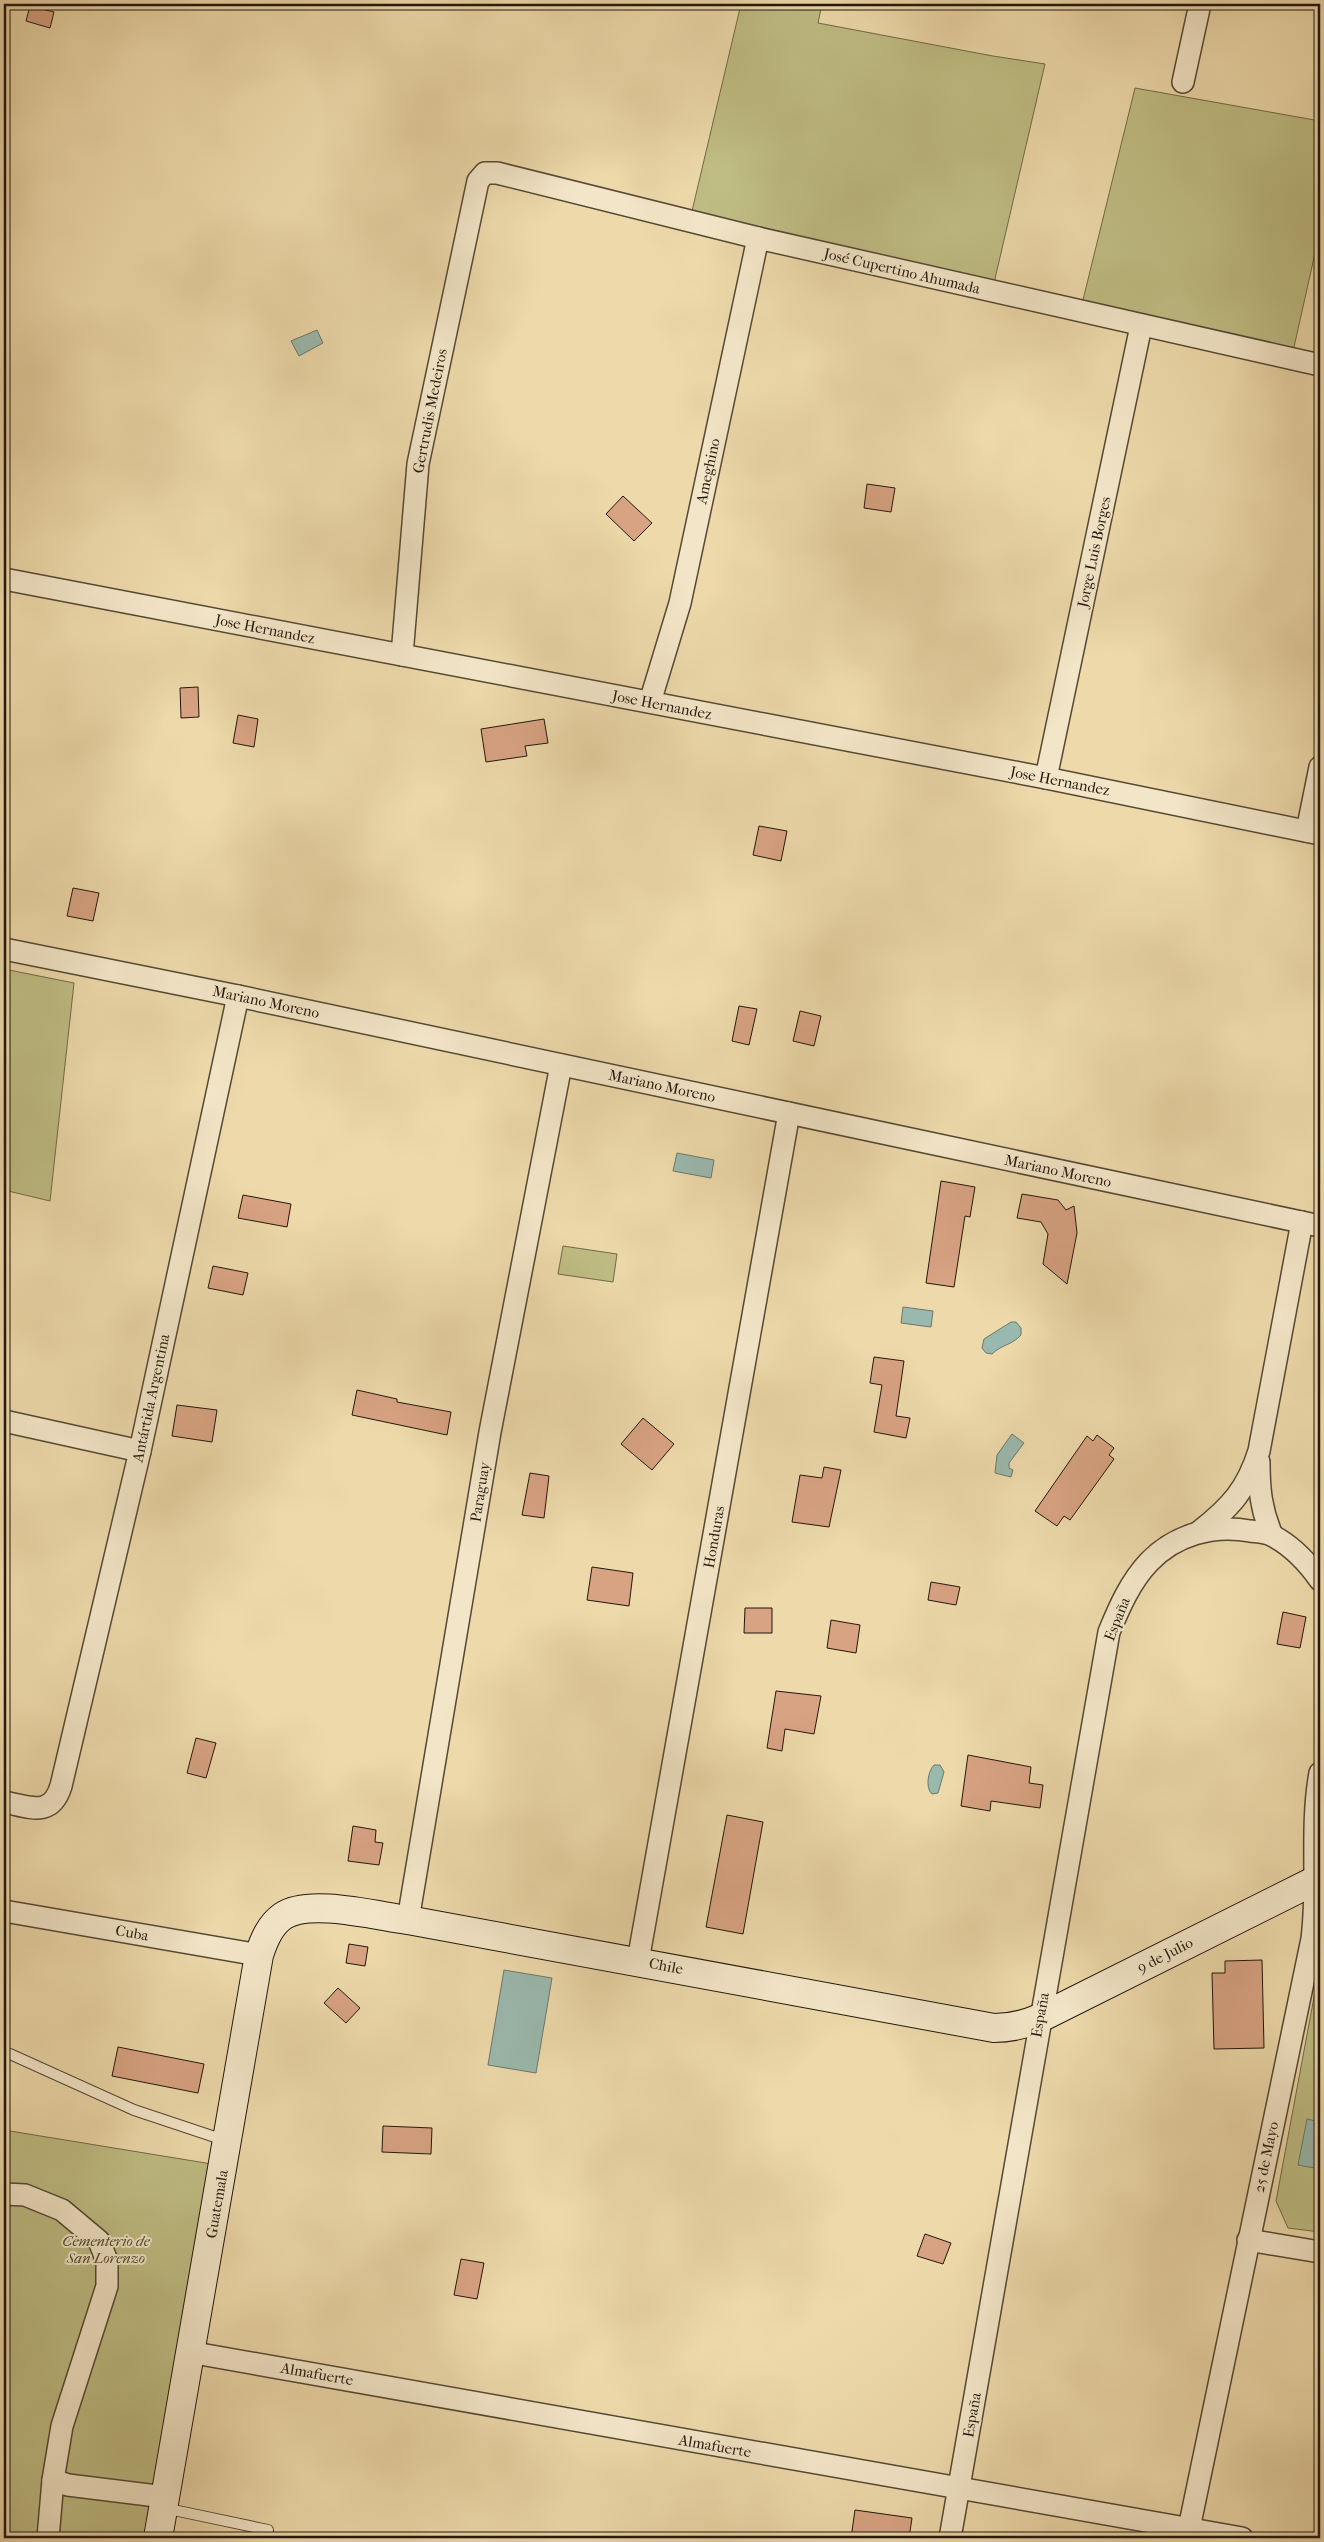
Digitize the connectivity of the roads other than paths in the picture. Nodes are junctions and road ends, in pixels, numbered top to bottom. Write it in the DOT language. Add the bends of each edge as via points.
graph roads {
  1 [pos="1200,4"];
  2 [pos="1183,82"];
  3 [pos="485,173"];
  4 [pos="758,238"];
  5 [pos="1141,326"];
  6 [pos="1320,365"];
  7 [pos="4,579"];
  8 [pos="402,655"];
  9 [pos="650,702"];
  10 [pos="1320,767"];
  11 [pos="1046,778"];
  12 [pos="1314,833"];
  13 [pos="4,949"];
  14 [pos="238,996"];
  15 [pos="561,1065"];
  16 [pos="789,1114"];
  17 [pos="1311,1224"];
  18 [pos="4,1421"];
  19 [pos="140,1451"];
  20 [pos="1259,1451"];
  21 [pos="1200,1532"];
  22 [pos="1272,1535"];
  23 [pos="1320,1580"];
  24 [pos="1320,1773"];
  25 [pos="4,1802"];
  26 [pos="1318,1879"];
  27 [pos="322,1908"];
  28 [pos="4,1911"];
  29 [pos="408,1920"];
  30 [pos="259,1955"];
  31 [pos="638,1961"];
  32 [pos="1040,2018"];
  33 [pos="1008,2028"];
  34 [pos="10,2054"];
  35 [pos="228,2141"];
  36 [pos="4,2194"];
  37 [pos="1248,2240"];
  38 [pos="1320,2252"];
  39 [pos="189,2352"];
  40 [pos="53,2480"];
  41 [pos="959,2490"];
  42 [pos="164,2503"];
  43 [pos="268,2530"];
  44 [pos="1187,2534"];
  45 [pos="48,2538"];
  46 [pos="158,2538"];
  47 [pos="950,2538"];
  48 [pos="1242,2538"];
  1 -- 2 [label="street"];
  3 -- 4 [label="street, José Cupertino Ahumada"];
  3 -- 8 [label="street, Gertrudis Medeiros" via="478,181 418,464"];
  4 -- 5 [label="street, José Cupertino Ahumada"];
  4 -- 9 [label="street, Ameghino" via="680,603"];
  5 -- 6 [label="street, José Cupertino Ahumada"];
  5 -- 11 [label="street, Jorge Luis Borges"];
  7 -- 8 [label="street, Jose Hernandez"];
  8 -- 9 [label="street, Jose Hernandez"];
  9 -- 11 [label="street, Jose Hernandez"];
  10 -- 12 [label="street"];
  11 -- 12 [label="street, Jose Hernandez"];
  13 -- 14 [label="street, Mariano Moreno"];
  14 -- 15 [label="street, Mariano Moreno"];
  14 -- 19 [label="street, Antártida Argentina"];
  15 -- 16 [label="street, Mariano Moreno"];
  15 -- 29 [label="street, Paraguay" via="490,1432"];
  16 -- 17 [label="street, Mariano Moreno"];
  16 -- 31 [label="street, Honduras"];
  17 -- 20 [label="street, España"];
  18 -- 19 [label="street"];
  19 -- 25 [label="street, Antártida Argentina" via="58,1798 50,1806 36,1808"];
  20 -- 21 [label="street, España" via="1252,1475 1241,1492"];
  20 -- 22 [label="street, España" via="1259,1493"];
  21 -- 22 [label="street, España" via="1217,1528"];
  21 -- 32 [label="street, España" via="1162,1550 1147,1564 1118,1608 1109,1632"];
  22 -- 23 [label="street" via="1312,1567"];
  24 -- 26 [label="street, 25 de Mayo" via="1314,1842"];
  26 -- 32 [label="street, 9 de Julio"];
  26 -- 37 [label="street, 25 de Mayo" via="1312,1939"];
  27 -- 29 [label="street, Chile"];
  27 -- 30 [label="street, Guatemala" via="285,1914 270,1929"];
  28 -- 30 [label="street, Cuba"];
  29 -- 31 [label="street, Chile"];
  30 -- 35 [label="street, Guatemala"];
  31 -- 33 [label="street, Chile"];
  32 -- 33 [label="street, 9 de Julio"];
  32 -- 41 [label="street, España"];
  34 -- 35 [label="lane" via="134,2110"];
  35 -- 39 [label="street, Guatemala"];
  36 -- 40 [label="street" via="25,2195 62,2210 99,2241 107,2261 107,2286 62,2426"];
  37 -- 38 [label="street"];
  37 -- 44 [label="street, 25 de Mayo"];
  39 -- 41 [label="street, Almafuerte"];
  39 -- 42 [label="street, Guatemala"];
  40 -- 42 [label="street"];
  40 -- 45 [label="street"];
  41 -- 44 [label="street, Almafuerte"];
  41 -- 47 [label="street, España"];
  42 -- 43 [label="lane"];
  42 -- 46 [label="street, Guatemala"];
  44 -- 48 [label="street, Almafuerte"];
}
